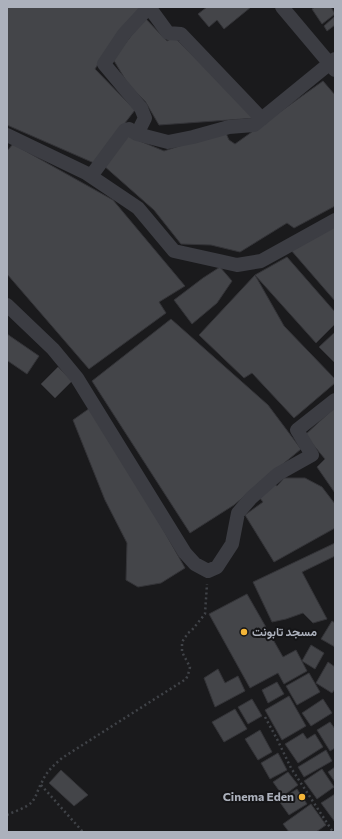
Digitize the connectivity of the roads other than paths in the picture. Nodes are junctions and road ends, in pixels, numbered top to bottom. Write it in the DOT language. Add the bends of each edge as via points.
graph roads {
  1 [pos="149,7"];
  2 [pos="282,7"];
  3 [pos="333,64"];
  4 [pos="262,119"];
  5 [pos="7,134"];
  6 [pos="137,134"];
  7 [pos="91,176"];
  8 [pos="335,220"];
  9 [pos="7,305"];
  10 [pos="335,401"];
  1 -- 4 [label="street" via="168,33 181,34"];
  1 -- 6 [label="street" via="124,34 104,64 141,108 145,118"];
  2 -- 3 [label="street"];
  3 -- 4 [label="street"];
  4 -- 6 [label="street" via="254,125 168,142"];
  5 -- 7 [label="street"];
  6 -- 7 [label="street" via="129,129 125,130"];
  7 -- 8 [label="street" via="138,208 174,251 237,265 260,261"];
  9 -- 10 [label="street" via="53,349 77,378 185,553 195,564 208,571 217,567 232,544 238,513 251,498 278,474 312,455 297,430"];
}
